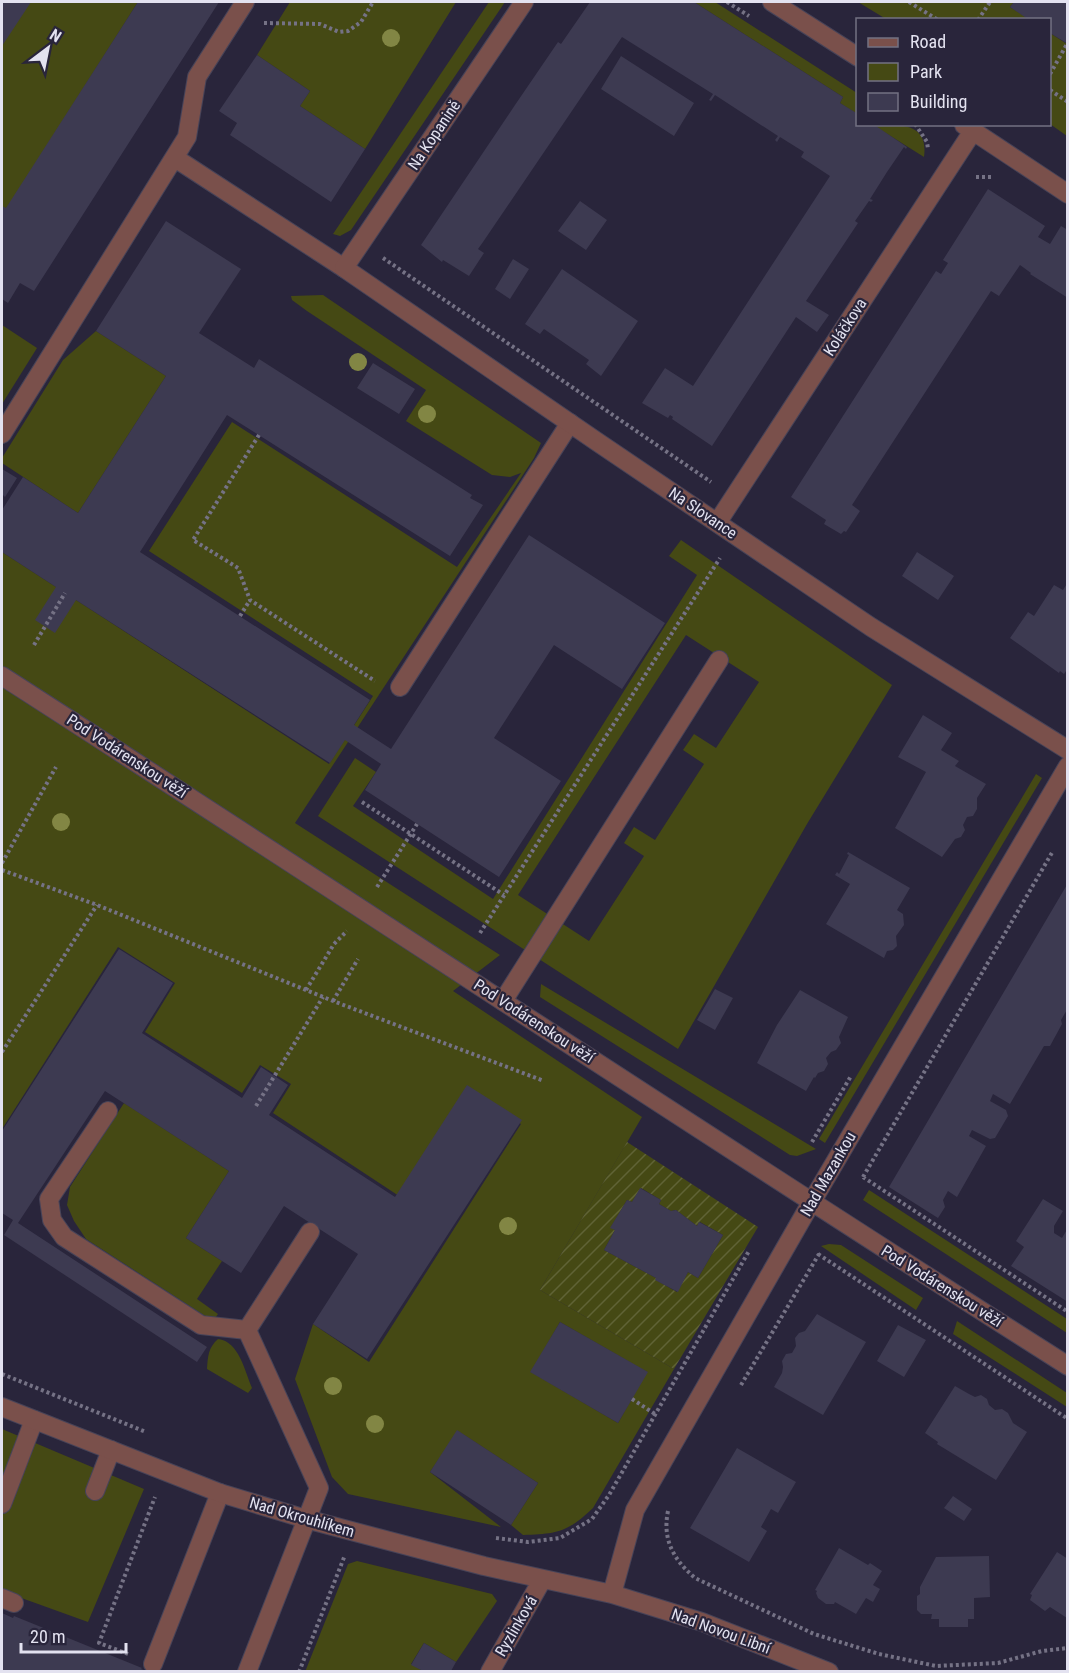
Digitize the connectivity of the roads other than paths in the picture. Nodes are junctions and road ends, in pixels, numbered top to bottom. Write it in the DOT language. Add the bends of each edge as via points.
graph roads {
  1 [pos="245,2"];
  2 [pos="525,2"];
  3 [pos="772,2"];
  4 [pos="856,56"];
  5 [pos="968,128"];
  6 [pos="175,158"];
  7 [pos="1068,194"];
  8 [pos="344,268"];
  9 [pos="570,423"];
  10 [pos="2,434"];
  11 [pos="717,523"];
  12 [pos="719,660"];
  13 [pos="2,676"];
  14 [pos="400,687"];
  15 [pos="1068,750"];
  16 [pos="1068,766"];
  17 [pos="503,1001"];
  18 [pos="108,1111"];
  19 [pos="811,1203"];
  20 [pos="310,1232"];
  21 [pos="247,1330"];
  22 [pos="1068,1366"];
  23 [pos="2,1407"];
  24 [pos="34,1420"];
  25 [pos="111,1450"];
  26 [pos="95,1491"];
  27 [pos="220,1493"];
  28 [pos="2,1504"];
  29 [pos="306,1519"];
  30 [pos="542,1580"];
  31 [pos="612,1594"];
  32 [pos="153,1664"];
  33 [pos="247,1671"];
  34 [pos="490,1671"];
  35 [pos="829,1671"];
  1 -- 6 [label="street" via="197,77 187,137"];
  2 -- 8 [label="street, Na Kopanině"];
  3 -- 4 [label="street"];
  5 -- 7 [label="street"];
  5 -- 11 [label="street, Koláčkova"];
  6 -- 8 [label="street, Na Slovance"];
  6 -- 10 [label="street"];
  8 -- 9 [label="street, Na Slovance"];
  9 -- 11 [label="street, Na Slovance"];
  9 -- 14 [label="street"];
  11 -- 15 [label="street, Na Slovance" via="871,627"];
  12 -- 17 [label="street"];
  13 -- 17 [label="street, Pod Vodárenskou věží"];
  16 -- 19 [label="street, Nad Mazankou"];
  17 -- 19 [label="street, Pod Vodárenskou věží"];
  18 -- 21 [label="street" via="49,1199 52,1220 64,1236 201,1325"];
  19 -- 22 [label="street, Pod Vodárenskou věží"];
  19 -- 31 [label="street, Nad Mazankou" via="636,1510"];
  20 -- 21 [label="street"];
  21 -- 29 [label="street" via="319,1488"];
  23 -- 24 [label="street, Nad Okrouhlíkem"];
  24 -- 25 [label="street, Nad Okrouhlíkem"];
  24 -- 28 [label="street"];
  25 -- 26 [label="street"];
  25 -- 27 [label="street, Nad Okrouhlíkem"];
  27 -- 29 [label="street, Nad Okrouhlíkem"];
  27 -- 32 [label="street"];
  29 -- 30 [label="street, Nad Okrouhlíkem"];
  29 -- 33 [label="street"];
  30 -- 31 [label="street, Nad Okrouhlíkem"];
  30 -- 34 [label="street, Ryzlinková"];
  31 -- 35 [label="street, Nad Novou Libní" via="702,1622"];
}
